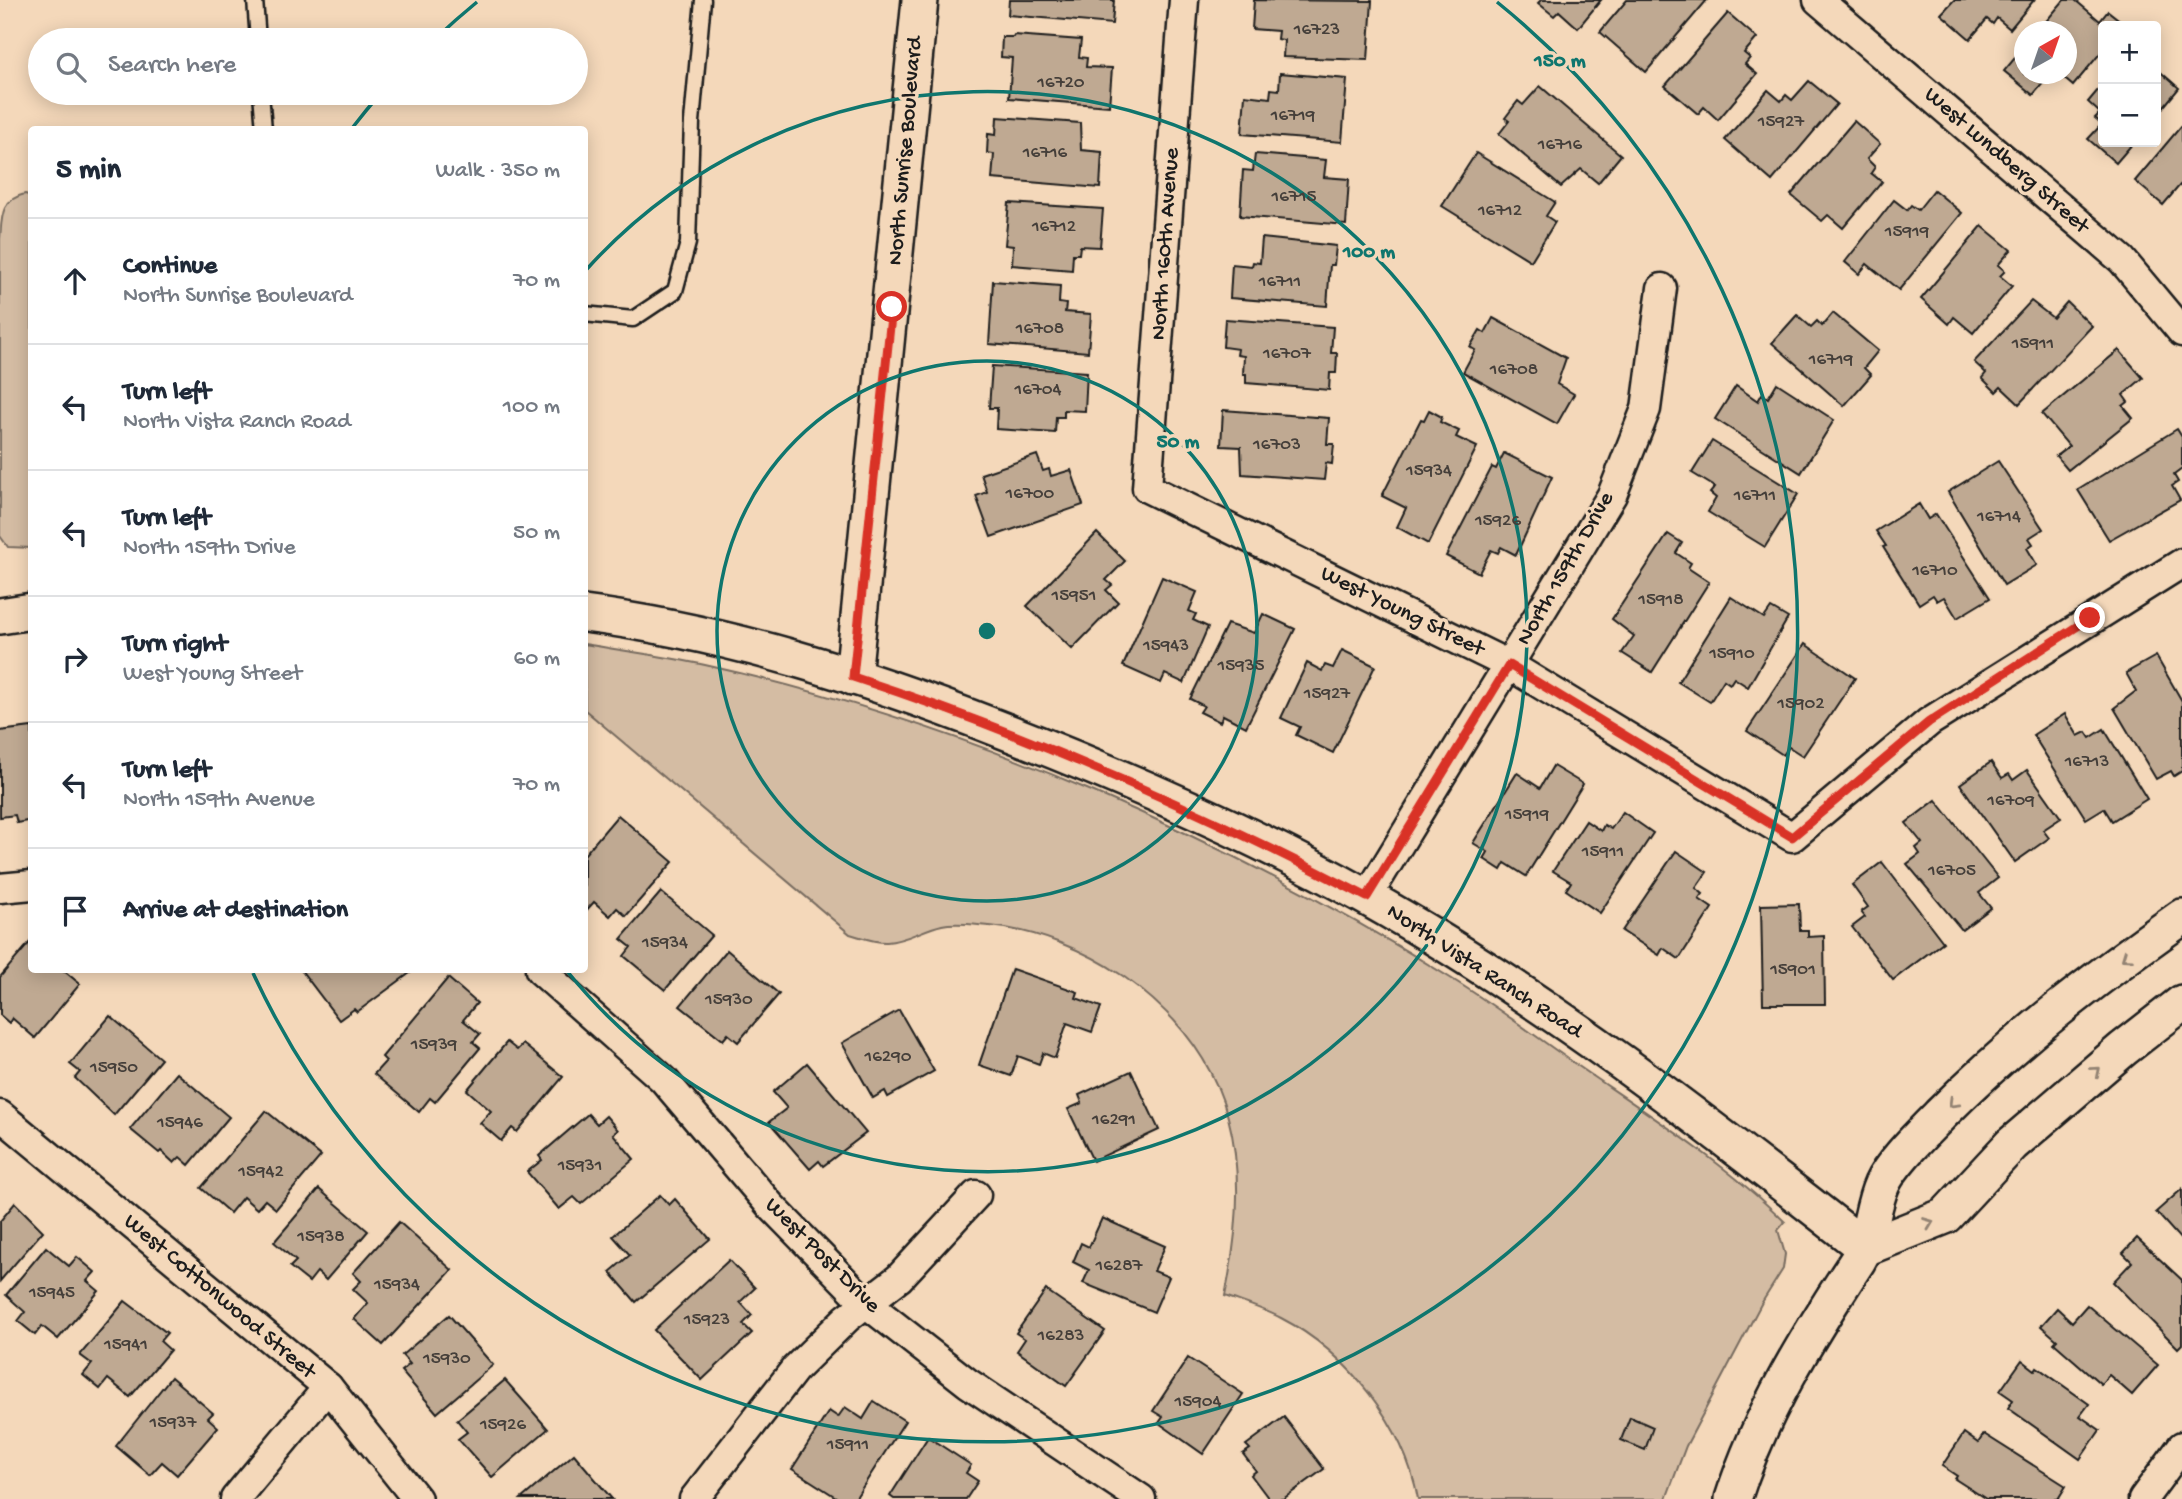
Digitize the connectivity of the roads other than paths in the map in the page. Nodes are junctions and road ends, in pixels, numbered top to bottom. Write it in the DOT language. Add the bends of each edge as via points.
graph roads {
  1 [pos="255,0"];
  2 [pos="703,0"];
  3 [pos="920,0"];
  4 [pos="1184,0"];
  5 [pos="1818,0"];
  6 [pos="257,28"];
  7 [pos="262,105"];
  8 [pos="264,126"];
  9 [pos="1662,288"];
  10 [pos="588,314"];
  11 [pos="2182,332"];
  12 [pos="1147,488"];
  13 [pos="2182,563"];
  14 [pos="28,612"];
  15 [pos="588,615"];
  16 [pos="0,616"];
  17 [pos="1509,665"];
  18 [pos="853,677"];
  19 [pos="28,885"];
  20 [pos="0,888"];
  21 [pos="1367,897"];
  22 [pos="2182,917"];
  23 [pos="543,973"];
  24 [pos="2182,1003"];
  25 [pos="0,1115"];
  26 [pos="976,1195"];
  27 [pos="1865,1248"];
  28 [pos="867,1304"];
  29 [pos="328,1387"];
  30 [pos="2182,1447"];
  31 [pos="236,1499"];
  32 [pos="417,1499"];
  33 [pos="694,1499"];
  34 [pos="1140,1499"];
  35 [pos="1733,1499"];
  36 [pos="2143,1499"];
  1 -- 6 [label="lane"];
  2 -- 10 [label="lane" via="688,243 675,291 633,319"];
  3 -- 18 [label="street, North Sunrise Boulevard"];
  4 -- 12 [label="street, North 160th Avenue"];
  5 -- 11 [label="street, West Lundberg Street" via="2122,260"];
  7 -- 8 [label="lane"];
  9 -- 17 [label="street, North 159th Drive" via="1646,409 1623,466 1590,535"];
  12 -- 17 [label="street, West Young Street"];
  13 -- 17 [label="street, West Young Street" via="1929,722 1792,837"];
  14 -- 16 [label="street"];
  15 -- 18 [label="street, North Vista Ranch Road" via="727,641"];
  17 -- 21 [label="street, North 159th Drive"];
  18 -- 21 [label="street, North Vista Ranch Road" via="930,702 1163,795"];
  19 -- 20 [label="street"];
  21 -- 27 [label="street, North Vista Ranch Road" via="1554,1014 1695,1115"];
  22 -- 27 [label="street, one-way" via="2074,994 1982,1073 1920,1136 1882,1183"];
  23 -- 28 [label="street, West Post Drive" via="663,1079 770,1205"];
  27 -- 24 [label="street, one-way" via="1945,1216 2012,1144"];
  25 -- 29 [label="street, West Cottonwood Street"];
  26 -- 28 [label="street" via="899,1278"];
  27 -- 35 [label="street" via="1802,1349 1753,1442"];
  28 -- 33 [label="street" via="795,1369"];
  28 -- 34 [label="street, West Post Drive" via="940,1363"];
  29 -- 31 [label="street"];
  29 -- 32 [label="street, West Cottonwood Street"];
  30 -- 36 [label="street"];
}
